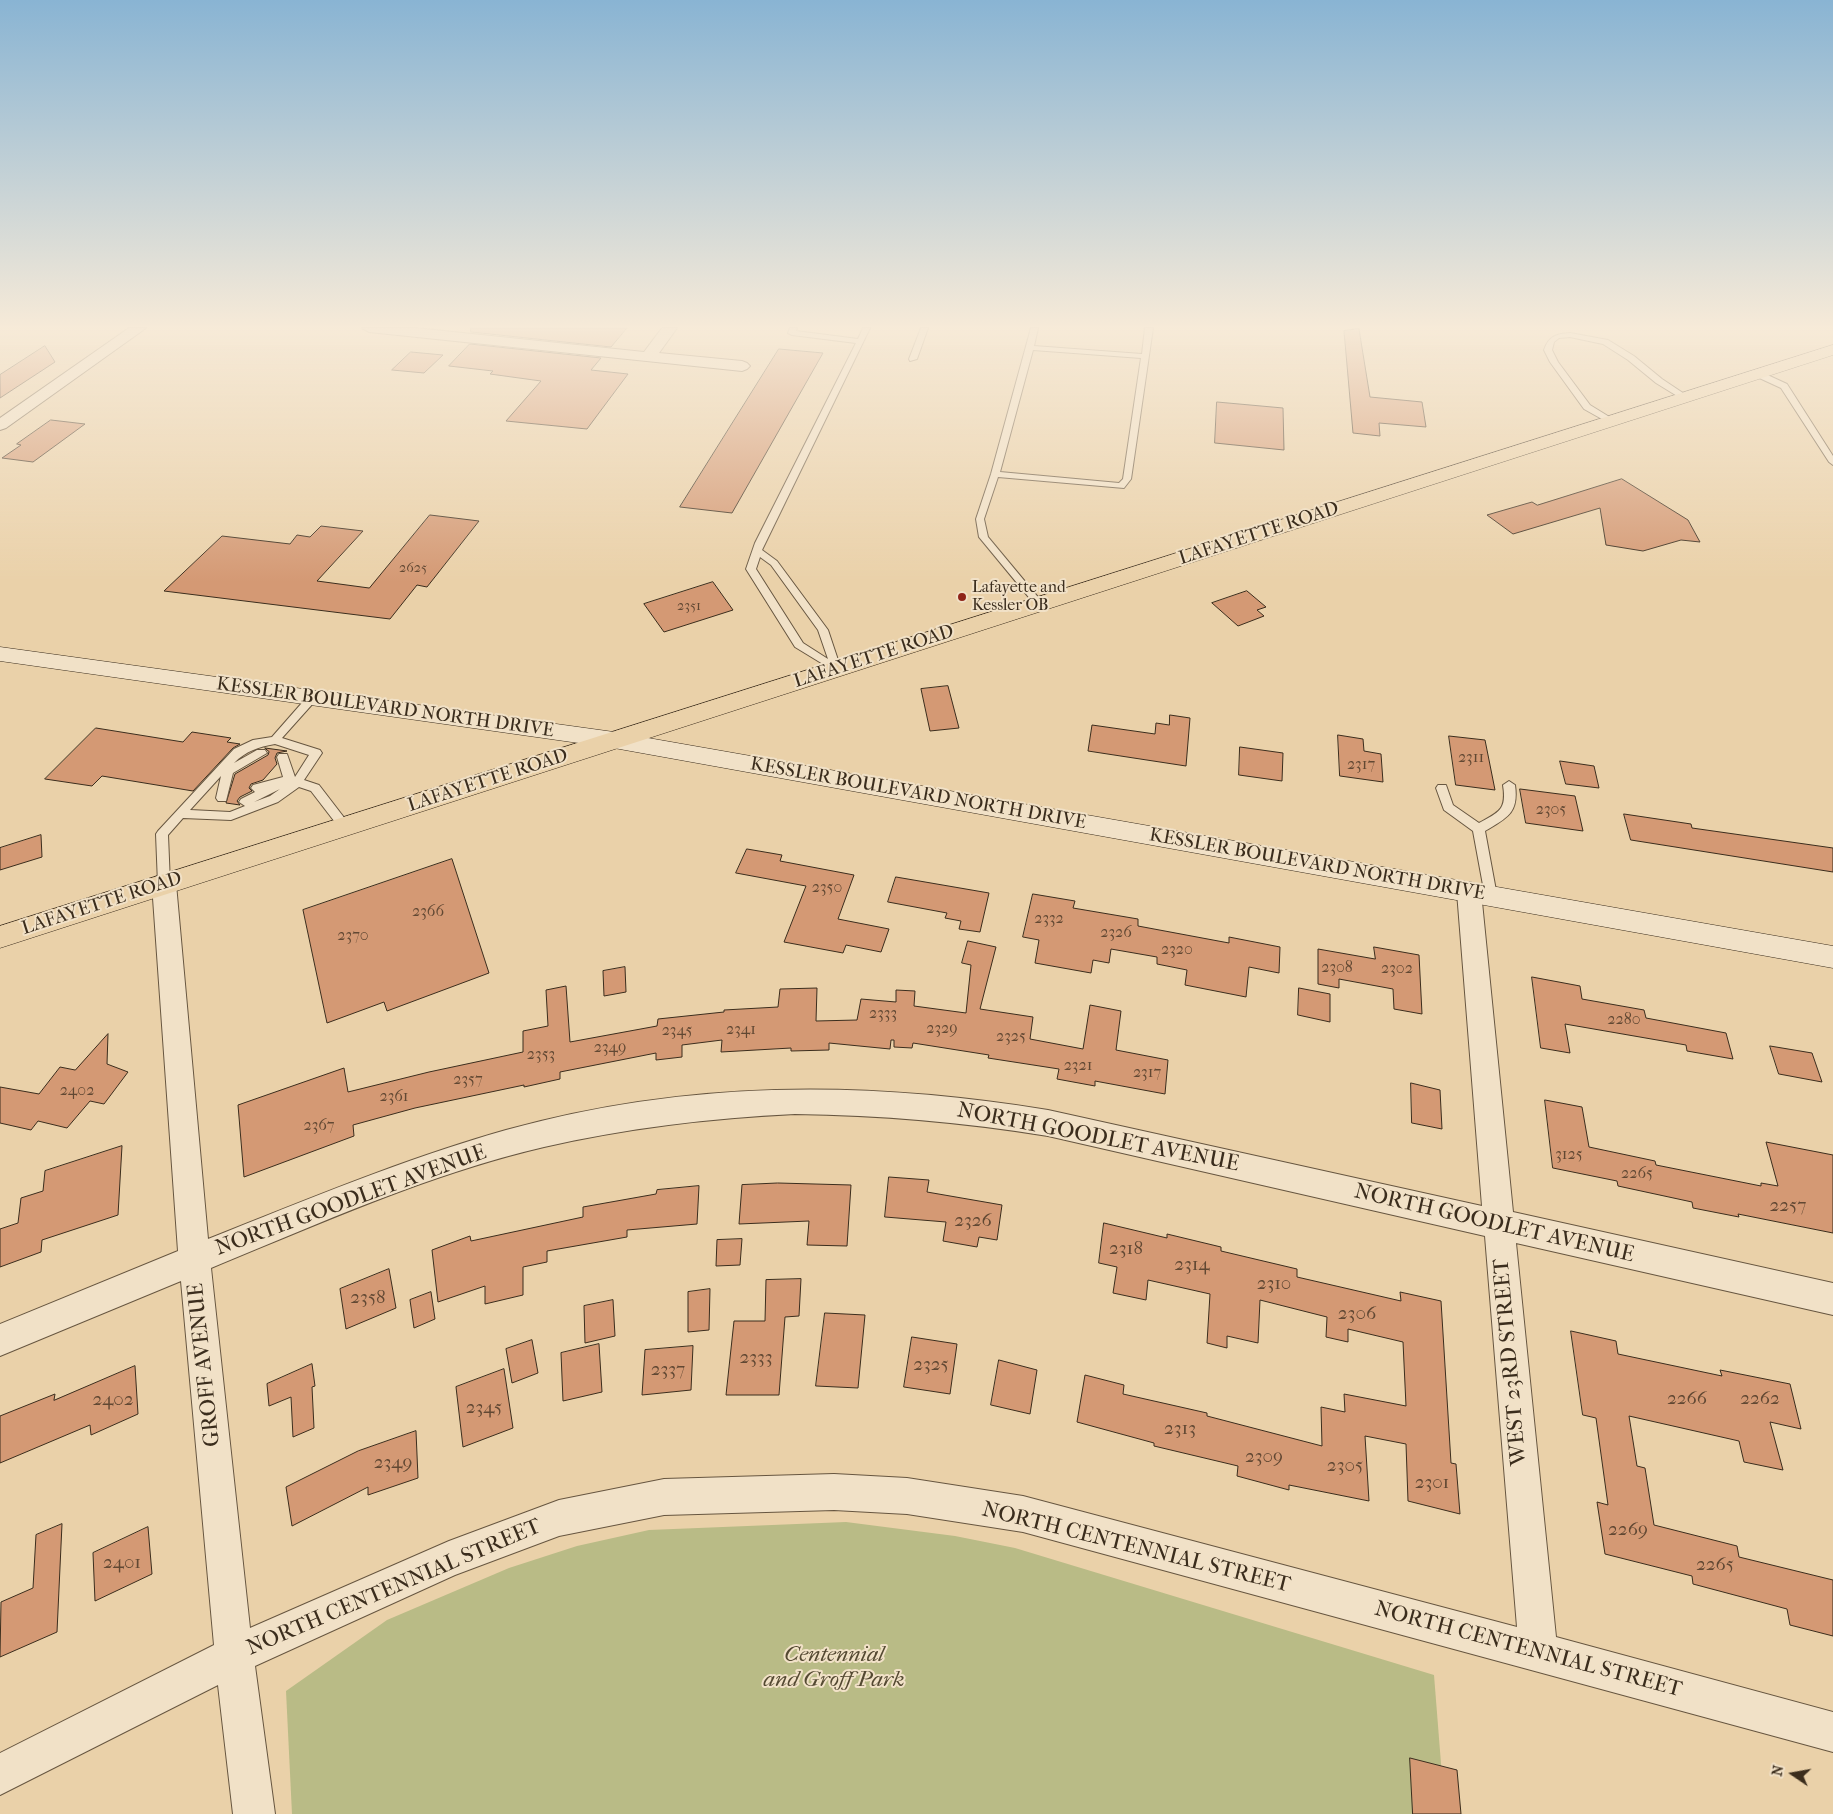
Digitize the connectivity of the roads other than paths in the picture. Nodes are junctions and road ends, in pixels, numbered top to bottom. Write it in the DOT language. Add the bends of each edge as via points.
graph roads {
  1 [pos="18,413"];
  2 [pos="824,413"];
  3 [pos="1012,413"];
  4 [pos="1137,413"];
  5 [pos="1597,413"];
  6 [pos="1637,413"];
  7 [pos="1801,413"];
  8 [pos="1612,421"];
  9 [pos="0,425"];
  10 [pos="1833,462"];
  11 [pos="994,474"];
  12 [pos="758,551"];
  13 [pos="1039,604"];
  14 [pos="0,654"];
  15 [pos="836,669"];
  16 [pos="312,698"];
  17 [pos="274,740"];
  18 [pos="614,740"];
  19 [pos="261,753"];
  20 [pos="283,756"];
  21 [pos="251,764"];
  22 [pos="274,767"];
  23 [pos="224,770"];
  24 [pos="293,781"];
  25 [pos="234,784"];
  26 [pos="1509,785"];
  27 [pos="256,788"];
  28 [pos="1442,788"];
  29 [pos="222,798"];
  30 [pos="245,802"];
  31 [pos="180,814"];
  32 [pos="344,827"];
  33 [pos="1479,829"];
  34 [pos="164,884"];
  35 [pos="1480,894"];
  36 [pos="0,937"];
  37 [pos="1833,957"];
  38 [pos="1499,1226"];
  39 [pos="195,1260"];
  40 [pos="1833,1299"];
  41 [pos="0,1340"];
  42 [pos="1538,1652"];
  43 [pos="234,1655"];
  44 [pos="1833,1732"];
  45 [pos="0,1775"];
  46 [pos="254,1814"];
  1 -- 9 [label="street"];
  2 -- 12 [label="lane"];
  3 -- 11 [label="lane"];
  4 -- 11 [label="lane" via="1127,479 1121,486"];
  5 -- 8 [label="lane"];
  6 -- 8 [label="main road, LAFAYETTE ROAD"];
  7 -- 10 [label="lane"];
  8 -- 13 [label="main road, LAFAYETTE ROAD"];
  11 -- 13 [label="lane" via="980,519 984,537"];
  12 -- 15 [label="lane" via="774,563 823,630"];
  12 -- 15 [label="lane" via="751,569 799,645"];
  13 -- 15 [label="main road, LAFAYETTE ROAD"];
  14 -- 16 [label="main road, KESSLER BOULEVARD NORTH DRIVE"];
  15 -- 18 [label="main road, LAFAYETTE ROAD"];
  16 -- 17 [label="lane"];
  16 -- 18 [label="main road, KESSLER BOULEVARD NORTH DRIVE"];
  17 -- 23 [label="lane" via="257,743 238,752"];
  17 -- 24 [label="lane" via="316,753"];
  18 -- 32 [label="main road, LAFAYETTE ROAD"];
  18 -- 35 [label="main road, KESSLER BOULEVARD NORTH DRIVE"];
  19 -- 23 [label="lane"];
  20 -- 24 [label="lane"];
  21 -- 23 [label="lane"];
  22 -- 24 [label="lane"];
  23 -- 25 [label="lane"];
  23 -- 29 [label="lane"];
  23 -- 31 [label="lane"];
  24 -- 27 [label="lane"];
  24 -- 30 [label="lane"];
  24 -- 31 [label="lane" via="274,799 231,816"];
  24 -- 32 [label="lane" via="315,788"];
  26 -- 33 [label="lane" via="1512,800 1506,814"];
  28 -- 33 [label="lane" via="1448,807"];
  31 -- 34 [label="lane" via="162,834"];
  32 -- 34 [label="main road, LAFAYETTE ROAD"];
  33 -- 35 [label="lane"];
  34 -- 36 [label="main road, LAFAYETTE ROAD"];
  34 -- 39 [label="street, GROFF AVENUE"];
  35 -- 37 [label="main road, KESSLER BOULEVARD NORTH DRIVE"];
  35 -- 38 [label="street, WEST 23RD STREET"];
  38 -- 39 [label="street, NORTH GOODLET AVENUE" via="1021,1118 912,1104 792,1101 655,1113 524,1139 385,1183"];
  38 -- 40 [label="street, NORTH GOODLET AVENUE"];
  38 -- 42 [label="street, WEST 23RD STREET"];
  39 -- 41 [label="street, NORTH GOODLET AVENUE"];
  39 -- 43 [label="street, GROFF AVENUE"];
  42 -- 43 [label="street, NORTH CENTENNIAL STREET" via="1023,1514 907,1496 834,1492 664,1497 559,1518 448,1559"];
  42 -- 44 [label="street, NORTH CENTENNIAL STREET"];
  43 -- 45 [label="street, NORTH CENTENNIAL STREET"];
  43 -- 46 [label="street, GROFF AVENUE"];
}
